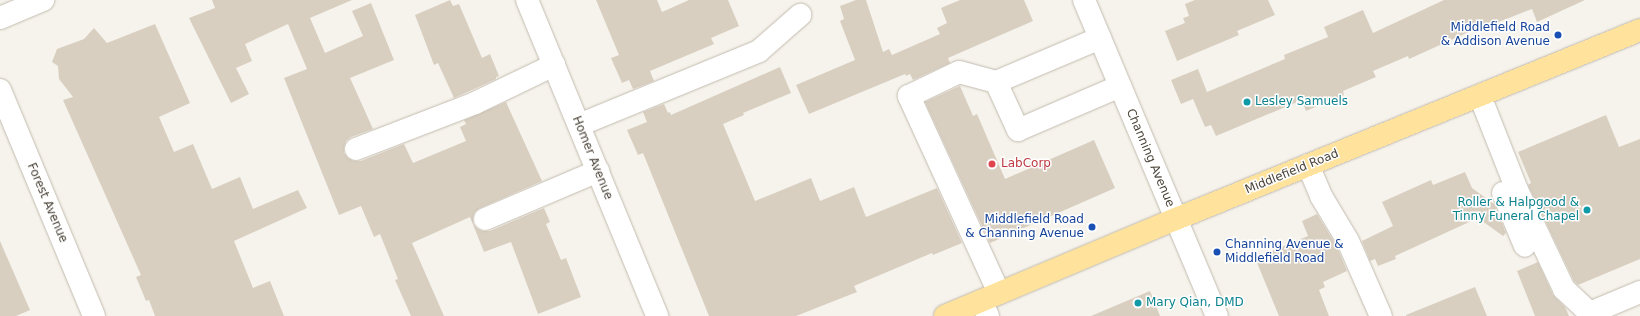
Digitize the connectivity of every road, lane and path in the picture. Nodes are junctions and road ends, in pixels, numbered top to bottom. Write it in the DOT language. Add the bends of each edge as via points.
graph roads {
  1 [pos="43,0"];
  2 [pos="527,0"];
  3 [pos="1084,0"];
  4 [pos="800,15"];
  5 [pos="0,18"];
  6 [pos="1640,30"];
  7 [pos="1100,38"];
  8 [pos="554,65"];
  9 [pos="996,82"];
  10 [pos="1120,86"];
  11 [pos="0,90"];
  12 [pos="1473,98"];
  13 [pos="579,125"];
  14 [pos="356,149"];
  15 [pos="1308,165"];
  16 [pos="598,171"];
  17 [pos="485,219"];
  18 [pos="1176,219"];
  19 [pos="1525,246"];
  20 [pos="1640,292"];
  21 [pos="989,303"];
  22 [pos="1590,314"];
  23 [pos="94,316"];
  24 [pos="657,316"];
  25 [pos="945,316"];
  26 [pos="1217,316"];
  27 [pos="1380,316"];
  1 -- 5 [label="street"];
  2 -- 8 [label="street, Homer Avenue"];
  3 -- 7 [label="street, Channing Avenue"];
  4 -- 13 [label="street" via="759,51"];
  6 -- 12 [label="main road, Middlefield Road"];
  7 -- 9 [label="street"];
  7 -- 10 [label="street, Channing Avenue"];
  8 -- 13 [label="street, Homer Avenue"];
  8 -- 14 [label="street" via="475,103"];
  9 -- 10 [label="street" via="1018,130"];
  9 -- 21 [label="street" via="958,72 909,96"];
  10 -- 18 [label="street, Channing Avenue"];
  11 -- 23 [label="street, Forest Avenue"];
  12 -- 15 [label="main road, Middlefield Road"];
  12 -- 19 [label="street"];
  12 -- 22 [label="street" via="1564,289"];
  13 -- 16 [label="street, Homer Avenue"];
  15 -- 18 [label="main road, Middlefield Road"];
  15 -- 27 [label="street" via="1321,196 1348,241"];
  16 -- 17 [label="street"];
  16 -- 24 [label="street, Homer Avenue"];
  18 -- 21 [label="main road, Middlefield Road"];
  18 -- 26 [label="street, Channing Avenue"];
  20 -- 22 [label="street"];
  21 -- 25 [label="main road, Middlefield Road"];
}
